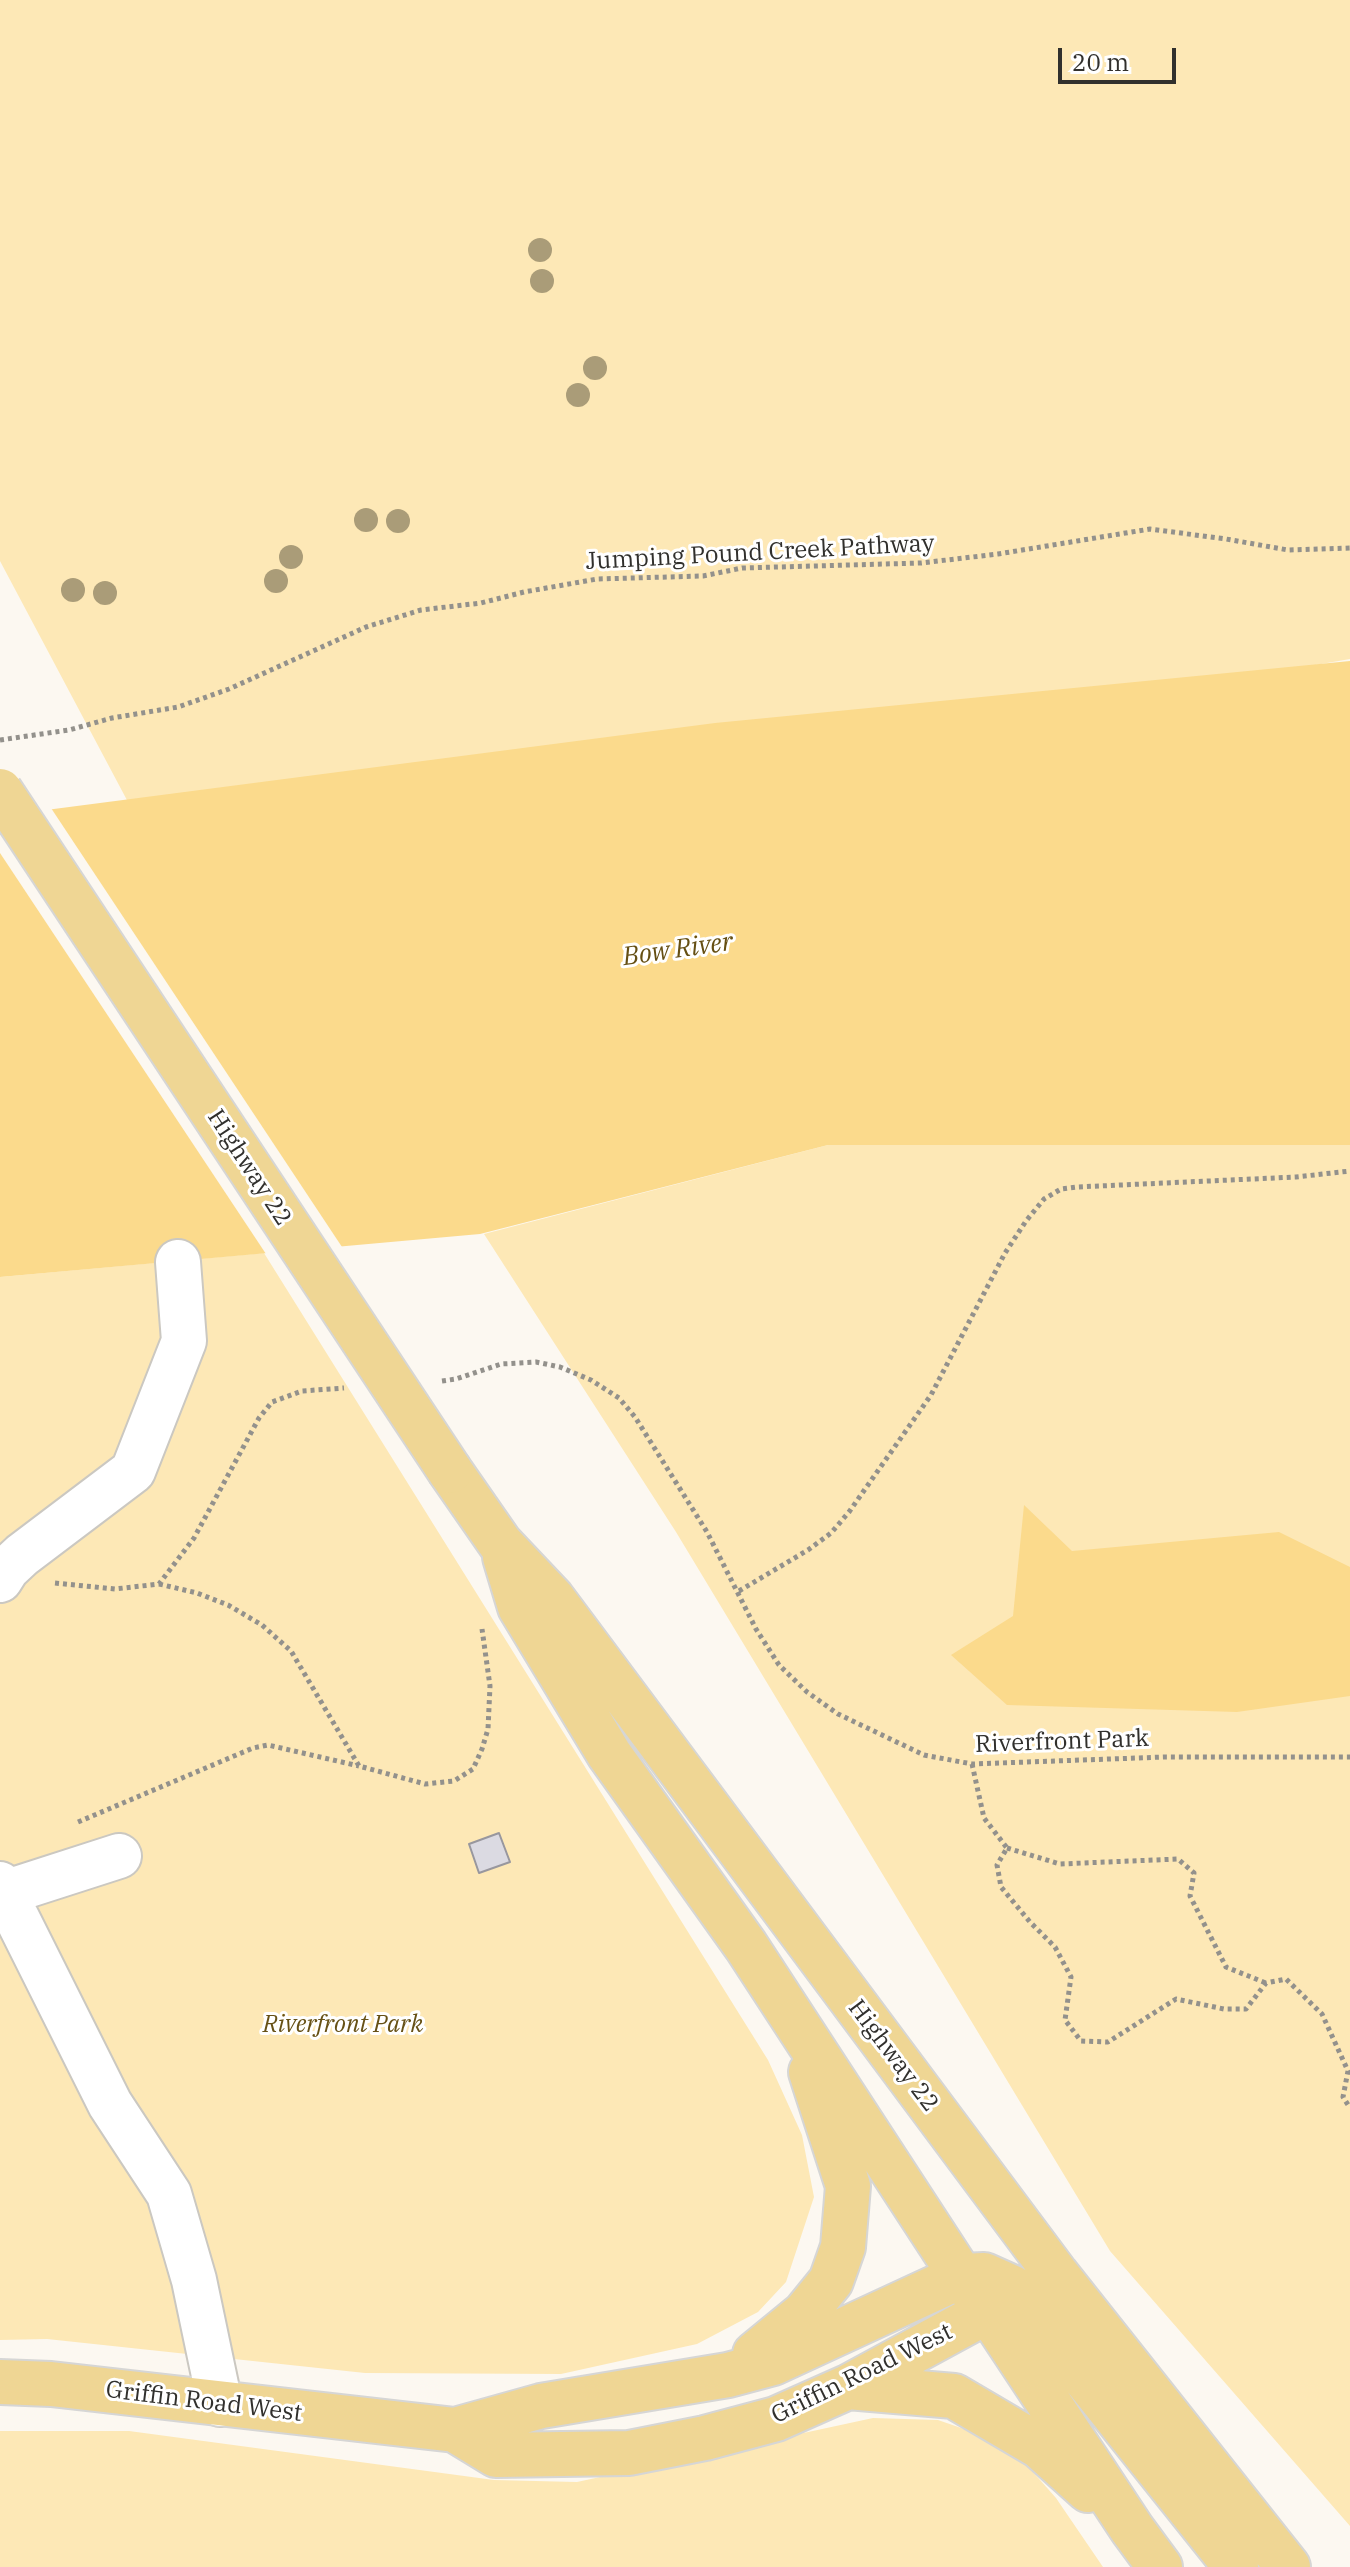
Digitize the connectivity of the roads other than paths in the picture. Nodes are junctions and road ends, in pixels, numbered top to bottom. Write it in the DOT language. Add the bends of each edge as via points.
graph roads {
  1 [pos="0,791"];
  2 [pos="178,1262"];
  3 [pos="500,1543"];
  4 [pos="3,1574"];
  5 [pos="119,1856"];
  6 [pos="2,1889"];
  7 [pos="796,2025"];
  8 [pos="986,2180"];
  9 [pos="961,2276"];
  10 [pos="1000,2300"];
  11 [pos="728,2375"];
  12 [pos="0,2382"];
  13 [pos="848,2387"];
  14 [pos="220,2404"];
  15 [pos="455,2430"];
  16 [pos="1132,2529"];
  17 [pos="1160,2567"];
  18 [pos="1236,2567"];
  19 [pos="1288,2567"];
  1 -- 3 [label="main road, Highway 22, bridge"];
  2 -- 4 [label="lane" via="184,1341 133,1471"];
  3 -- 7 [label="main road, Highway 22" via="520,1607 609,1754"];
  3 -- 8 [label="main road, Highway 22" via="552,1598"];
  5 -- 6 [label="lane"];
  6 -- 14 [label="lane" via="110,2104 169,2194"];
  7 -- 9 [label="main road, Highway 22"];
  7 -- 11 [label="main road" via="848,2186 843,2247 831,2281 805,2313"];
  8 -- 10 [label="main road" via="1018,2260"];
  8 -- 19 [label="main road, Highway 22"];
  9 -- 10 [label="main road" via="984,2275"];
  9 -- 11 [label="main road, Griffin Road West" via="773,2363"];
  10 -- 13 [label="main road, Griffin Road West"];
  10 -- 16 [label="main road"];
  10 -- 18 [label="main road"];
  11 -- 15 [label="main road, Griffin Road West" via="541,2406"];
  12 -- 14 [label="main road, Griffin Road West"];
  13 -- 15 [label="main road, Griffin Road West" via="776,2419 629,2453 496,2455"];
  13 -- 16 [label="main road" via="954,2396 1039,2446"];
  14 -- 15 [label="main road, Griffin Road West"];
  16 -- 17 [label="main road"];
}
